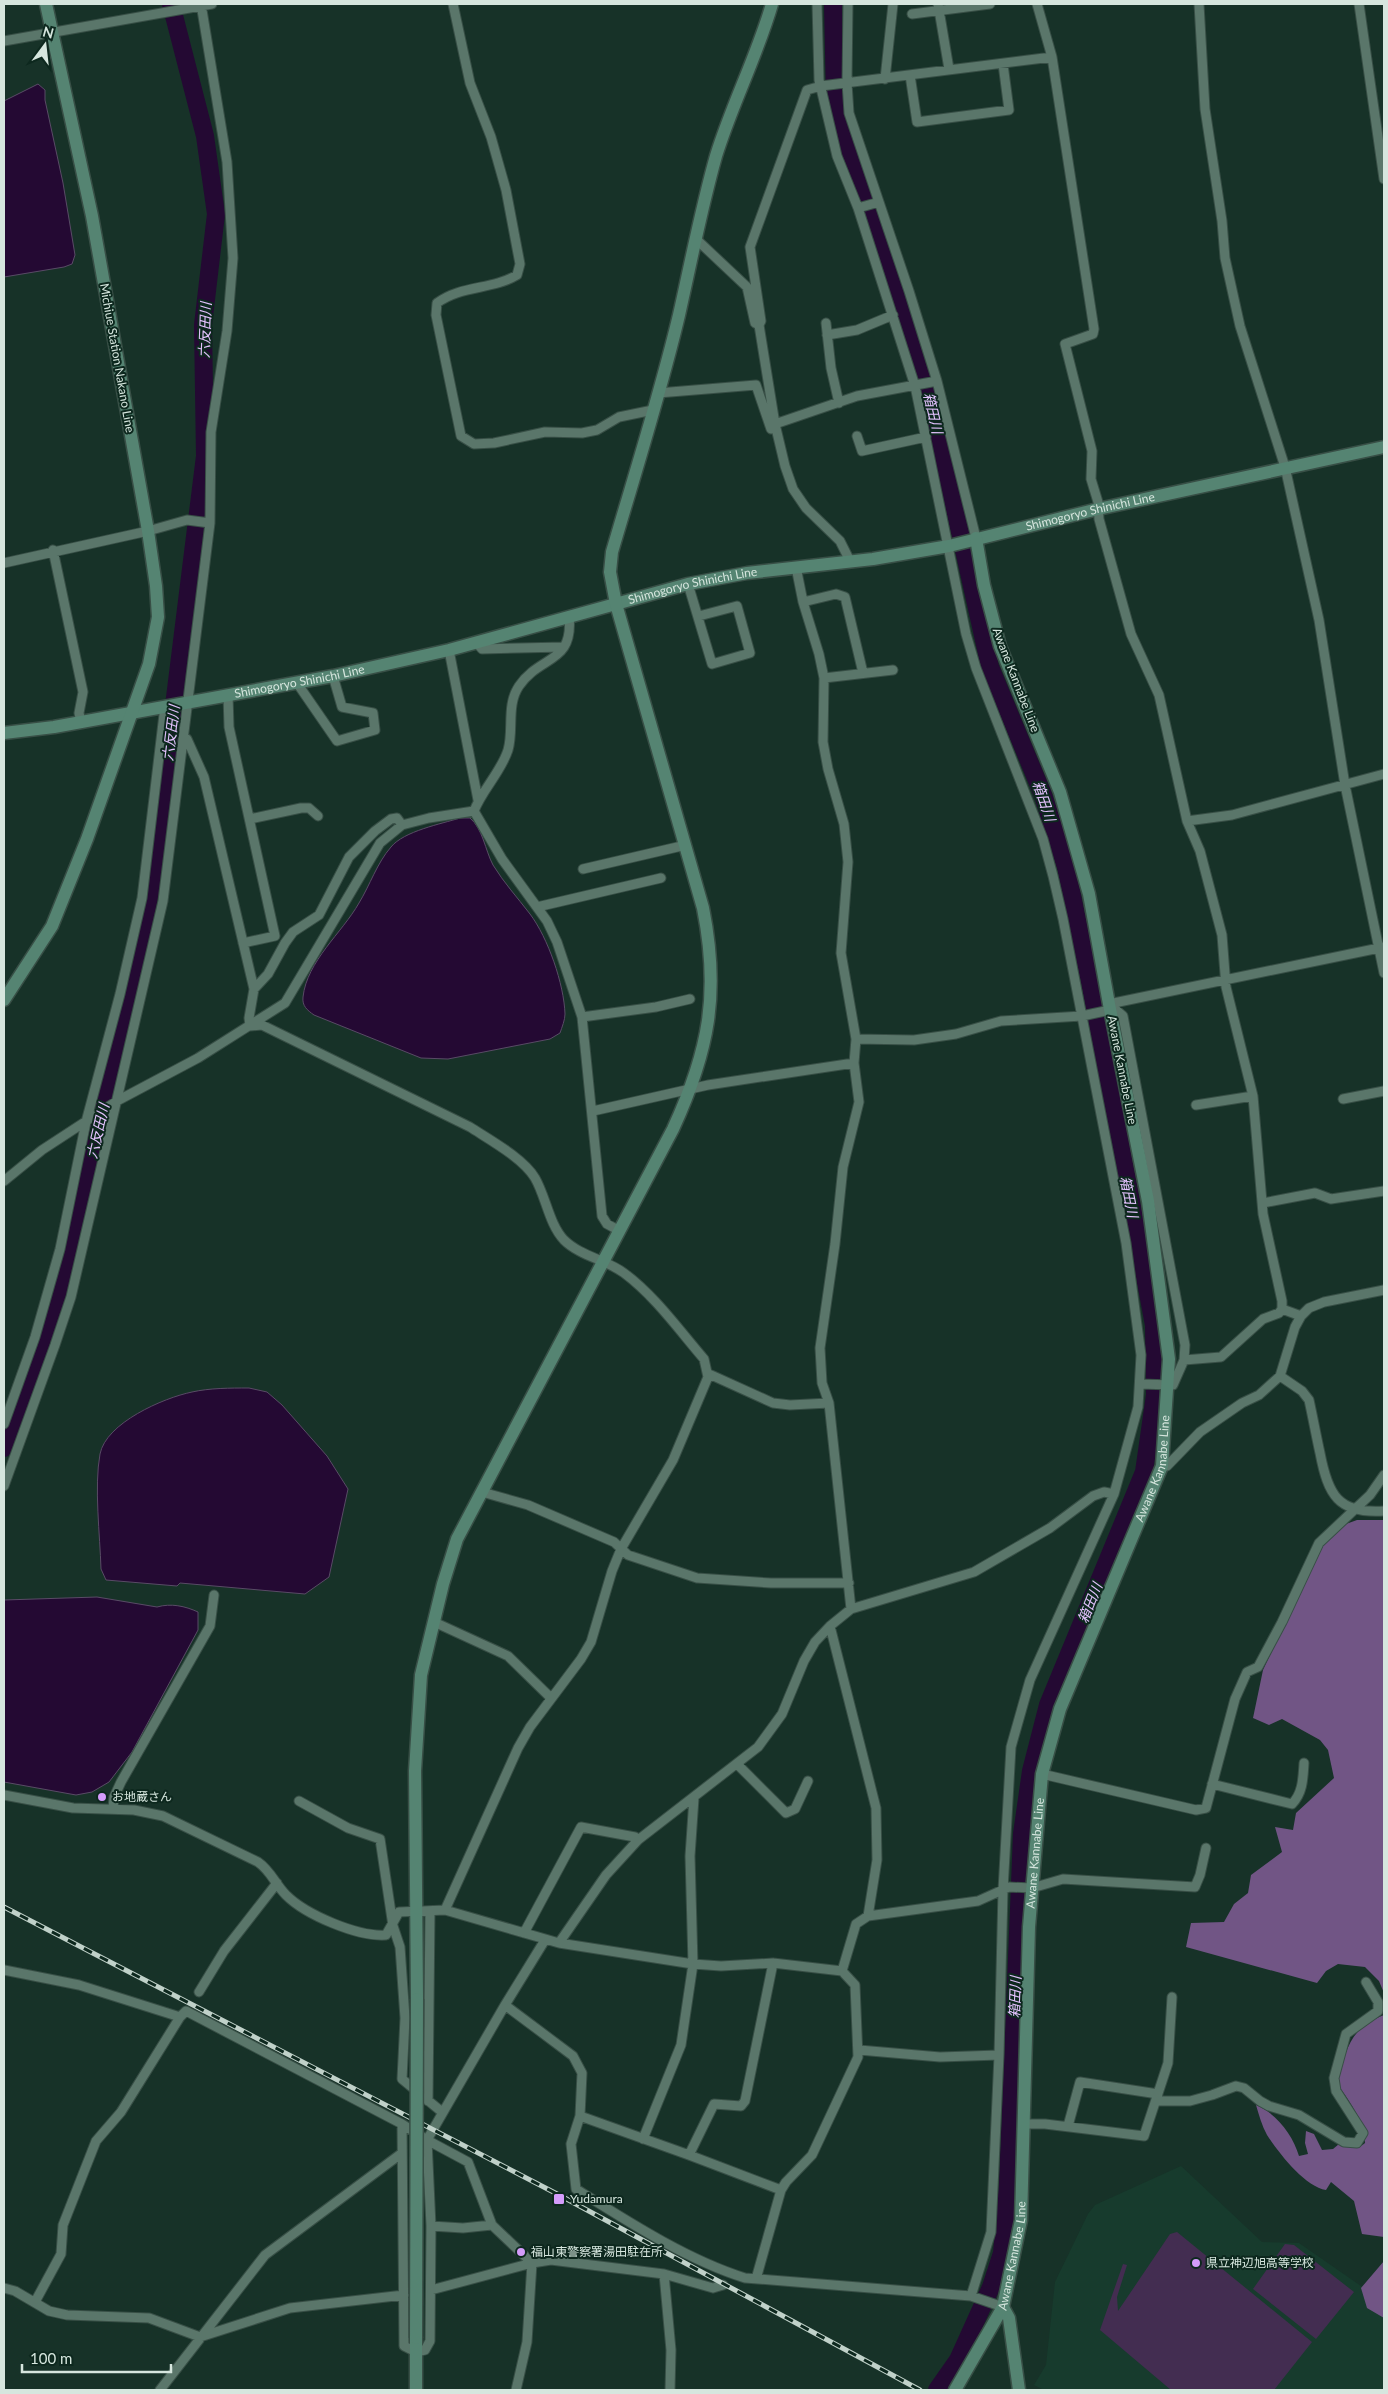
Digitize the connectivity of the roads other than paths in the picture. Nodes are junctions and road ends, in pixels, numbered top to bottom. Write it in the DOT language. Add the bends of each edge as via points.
graph roads {
  1 [pos="46,4"];
  2 [pos="212,4"];
  3 [pos="454,4"];
  4 [pos="772,4"];
  5 [pos="817,4"];
  6 [pos="848,4"];
  7 [pos="893,4"];
  8 [pos="990,4"];
  9 [pos="1038,4"];
  10 [pos="1199,4"];
  11 [pos="1359,4"];
  12 [pos="199,5"];
  13 [pos="939,7"];
  14 [pos="912,14"];
  15 [pos="52,31"];
  16 [pos="4,41"];
  17 [pos="1052,58"];
  18 [pos="1003,64"];
  19 [pos="949,69"];
  20 [pos="910,75"];
  21 [pos="885,79"];
  22 [pos="847,83"];
  23 [pos="821,86"];
  24 [pos="1384,179"];
  25 [pos="879,202"];
  26 [pos="858,208"];
  27 [pos="695,238"];
  28 [pos="893,315"];
  29 [pos="826,323"];
  30 [pos="759,325"];
  31 [pos="827,336"];
  32 [pos="937,381"];
  33 [pos="915,386"];
  34 [pos="658,393"];
  35 [pos="839,403"];
  36 [pos="653,410"];
  37 [pos="776,428"];
  38 [pos="857,436"];
  39 [pos="926,438"];
  40 [pos="1384,447"];
  41 [pos="1285,467"];
  42 [pos="1098,509"];
  43 [pos="210,523"];
  44 [pos="148,531"];
  45 [pos="973,539"];
  46 [pos="951,545"];
  47 [pos="53,550"];
  48 [pos="850,561"];
  49 [pos="4,563"];
  50 [pos="796,566"];
  51 [pos="688,584"];
  52 [pos="803,602"];
  53 [pos="616,604"];
  54 [pos="569,616"];
  55 [pos="699,616"];
  56 [pos="476,642"];
  57 [pos="564,647"];
  58 [pos="449,650"];
  59 [pos="893,670"];
  60 [pos="863,673"];
  61 [pos="333,676"];
  62 [pos="824,678"];
  63 [pos="297,683"];
  64 [pos="228,695"];
  65 [pos="186,703"];
  66 [pos="166,706"];
  67 [pos="131,712"];
  68 [pos="81,722"];
  69 [pos="4,733"];
  70 [pos="184,739"];
  71 [pos="1384,774"];
  72 [pos="1344,785"];
  73 [pos="478,800"];
  74 [pos="474,811"];
  75 [pos="318,816"];
  76 [pos="250,819"];
  77 [pos="1187,821"];
  78 [pos="402,826"];
  79 [pos="686,845"];
  80 [pos="583,869"];
  81 [pos="661,878"];
  82 [pos="537,907"];
  83 [pos="243,943"];
  84 [pos="1382,948"];
  85 [pos="1384,973"];
  86 [pos="1227,980"];
  87 [pos="254,989"];
  88 [pos="690,999"];
  89 [pos="4,1000"];
  90 [pos="1109,1007"];
  91 [pos="1082,1016"];
  92 [pos="582,1017"];
  93 [pos="250,1026"];
  94 [pos="856,1039"];
  95 [pos="854,1063"];
  96 [pos="692,1088"];
  97 [pos="1384,1090"];
  98 [pos="1253,1096"];
  99 [pos="1343,1099"];
  100 [pos="114,1103"];
  101 [pos="1196,1105"];
  102 [pos="593,1111"];
  103 [pos="88,1120"];
  104 [pos="4,1181"];
  105 [pos="1384,1191"];
  106 [pos="1263,1203"];
  107 [pos="620,1232"];
  108 [pos="602,1262"];
  109 [pos="1384,1290"];
  110 [pos="1283,1310"];
  111 [pos="1299,1315"];
  112 [pos="1184,1360"];
  113 [pos="709,1374"];
  114 [pos="1280,1376"];
  115 [pos="1140,1384"];
  116 [pos="1168,1385"];
  117 [pos="829,1403"];
  118 [pos="4,1424"];
  119 [pos="1162,1466"];
  120 [pos="1384,1475"];
  121 [pos="4,1486"];
  122 [pos="482,1492"];
  123 [pos="1114,1494"];
  124 [pos="1354,1510"];
  125 [pos="1384,1511"];
  126 [pos="621,1549"];
  127 [pos="849,1583"];
  128 [pos="214,1595"];
  129 [pos="851,1609"];
  130 [pos="434,1622"];
  131 [pos="830,1626"];
  132 [pos="551,1698"];
  133 [pos="1304,1763"];
  134 [pos="737,1764"];
  135 [pos="1042,1774"];
  136 [pos="808,1781"];
  137 [pos="1212,1784"];
  138 [pos="4,1795"];
  139 [pos="694,1798"];
  140 [pos="299,1801"];
  141 [pos="113,1809"];
  142 [pos="638,1840"];
  143 [pos="1206,1848"];
  144 [pos="277,1883"];
  145 [pos="1006,1888"];
  146 [pos="1030,1888"];
  147 [pos="445,1910"];
  148 [pos="417,1911"];
  149 [pos="430,1911"];
  150 [pos="868,1916"];
  151 [pos="392,1926"];
  152 [pos="524,1933"];
  153 [pos="545,1940"];
  154 [pos="559,1943"];
  155 [pos="773,1963"];
  156 [pos="693,1964"];
  157 [pos="4,1970"];
  158 [pos="842,1971"];
  159 [pos="1366,1982"];
  160 [pos="199,1992"];
  161 [pos="1172,1997"];
  162 [pos="504,2004"];
  163 [pos="180,2016"];
  164 [pos="859,2050"];
  165 [pos="999,2055"];
  166 [pos="1157,2097"];
  167 [pos="428,2101"];
  168 [pos="442,2112"];
  169 [pos="580,2116"];
  170 [pos="402,2124"];
  171 [pos="1024,2124"];
  172 [pos="1068,2126"];
  173 [pos="643,2139"];
  174 [pos="427,2140"];
  175 [pos="402,2153"];
  176 [pos="689,2155"];
  177 [pos="781,2190"];
  178 [pos="492,2225"];
  179 [pos="431,2226"];
  180 [pos="532,2263"];
  181 [pos="664,2274"];
  182 [pos="756,2279"];
  183 [pos="722,2285"];
  184 [pos="4,2288"];
  185 [pos="431,2290"];
  186 [pos="404,2294"];
  187 [pos="973,2296"];
  188 [pos="34,2302"];
  189 [pos="1001,2306"];
  190 [pos="200,2338"];
  191 [pos="416,2352"];
  192 [pos="160,2390"];
  193 [pos="416,2390"];
  194 [pos="516,2390"];
  195 [pos="670,2390"];
  196 [pos="955,2390"];
  197 [pos="1019,2390"];
  1 -- 15 [label="main road, Michiue Station Nakano Line"];
  2 -- 12 [label="street"];
  3 -- 36 [label="street" via="470,84 506,190 520,264 517,275 510,279 468,288 437,303 436,315 461,436 474,444 545,432 582,433 597,430 619,418"];
  4 -- 27 [label="main road" via="761,42 726,128"];
  5 -- 23 [label="street"];
  6 -- 22 [label="street"];
  7 -- 21 [label="street"];
  8 -- 13 [label="street"];
  9 -- 17 [label="street"];
  10 -- 41 [label="street" via="1205,109 1225,258 1240,326"];
  11 -- 24 [label="street"];
  12 -- 15 [label="street"];
  12 -- 43 [label="street" via="226,162 234,258 227,331 211,432"];
  13 -- 14 [label="street"];
  13 -- 19 [label="street"];
  15 -- 16 [label="street"];
  15 -- 44 [label="main road, Michiue Station Nakano Line" via="92,216"];
  17 -- 18 [label="street"];
  17 -- 42 [label="street" via="1094,329 1093,334 1065,344 1092,451 1091,479"];
  18 -- 19 [label="street"];
  18 -- 20 [label="street" via="1009,110 917,122"];
  19 -- 20 [label="street"];
  20 -- 21 [label="street"];
  21 -- 22 [label="street"];
  22 -- 23 [label="street"];
  22 -- 25 [label="street" via="849,113"];
  23 -- 26 [label="street" via="837,156"];
  23 -- 30 [label="street" via="807,90 750,247"];
  25 -- 26 [label="street"];
  25 -- 32 [label="street"];
  26 -- 28 [label="street"];
  27 -- 30 [label="street" via="747,287 755,323"];
  27 -- 34 [label="main road"];
  28 -- 31 [label="street" via="858,330"];
  28 -- 33 [label="street"];
  29 -- 31 [label="street"];
  30 -- 37 [label="street"];
  31 -- 35 [label="street"];
  32 -- 33 [label="street"];
  32 -- 45 [label="street"];
  33 -- 35 [label="street" via="857,396"];
  33 -- 39 [label="street"];
  34 -- 36 [label="main road"];
  34 -- 37 [label="street" via="756,385 772,432"];
  35 -- 37 [label="street"];
  36 -- 53 [label="main road" via="612,552 610,572"];
  37 -- 48 [label="street" via="785,466 798,498 840,541"];
  38 -- 39 [label="street" via="862,451"];
  39 -- 46 [label="street"];
  40 -- 41 [label="main road, Shimogoryo Shinichi Line"];
  41 -- 42 [label="main road, Shimogoryo Shinichi Line"];
  41 -- 72 [label="street" via="1319,620"];
  42 -- 45 [label="main road, Shimogoryo Shinichi Line"];
  42 -- 77 [label="street" via="1131,634 1158,694"];
  43 -- 44 [label="street" via="187,520"];
  43 -- 65 [label="street"];
  44 -- 47 [label="street"];
  44 -- 67 [label="main road, Michiue Station Nakano Line" via="158,617 148,664"];
  45 -- 46 [label="main road, Shimogoryo Shinichi Line"];
  45 -- 90 [label="main road, Awane Kannabe Line" via="1000,646 1070,824 1089,894"];
  46 -- 48 [label="main road, Shimogoryo Shinichi Line"];
  46 -- 91 [label="street" via="966,634 976,668 1043,839"];
  47 -- 49 [label="street"];
  47 -- 68 [label="street" via="84,692"];
  48 -- 50 [label="main road, Shimogoryo Shinichi Line"];
  50 -- 51 [label="main road, Shimogoryo Shinichi Line"];
  50 -- 52 [label="street"];
  51 -- 53 [label="main road, Shimogoryo Shinichi Line"];
  51 -- 55 [label="street"];
  52 -- 60 [label="street" via="836,594 845,597"];
  52 -- 62 [label="street"];
  53 -- 54 [label="main road, Shimogoryo Shinichi Line"];
  53 -- 79 [label="main road"];
  54 -- 56 [label="main road, Shimogoryo Shinichi Line"];
  54 -- 57 [label="street" via="571,634"];
  55 -- 55 [label="street" via="712,664 750,654 737,606"];
  56 -- 57 [label="street" via="482,649"];
  56 -- 58 [label="main road, Shimogoryo Shinichi Line"];
  57 -- 73 [label="street" via="560,654 528,675 518,688 511,714 508,750"];
  58 -- 61 [label="main road, Shimogoryo Shinichi Line"];
  58 -- 73 [label="street"];
  59 -- 60 [label="street"];
  60 -- 62 [label="street"];
  61 -- 63 [label="main road, Shimogoryo Shinichi Line"];
  61 -- 63 [label="street" via="342,707 373,713 375,730 337,741"];
  62 -- 94 [label="street" via="824,742 828,769 844,824 848,862 841,953"];
  63 -- 64 [label="main road, Shimogoryo Shinichi Line"];
  64 -- 65 [label="main road, Shimogoryo Shinichi Line"];
  64 -- 76 [label="street" via="229,727"];
  65 -- 66 [label="main road, Shimogoryo Shinichi Line"];
  65 -- 70 [label="street"];
  66 -- 67 [label="main road, Shimogoryo Shinichi Line"];
  66 -- 103 [label="street" via="142,898"];
  67 -- 68 [label="main road, Shimogoryo Shinichi Line"];
  67 -- 89 [label="main road, Michiue Station Nakano Line" via="87,839 52,926"];
  68 -- 69 [label="main road, Shimogoryo Shinichi Line"];
  70 -- 83 [label="street" via="187,739 204,777"];
  70 -- 100 [label="street" via="163,901"];
  71 -- 72 [label="street"];
  72 -- 77 [label="street" via="1232,815"];
  72 -- 84 [label="street"];
  73 -- 74 [label="street"];
  74 -- 78 [label="street"];
  74 -- 82 [label="street" via="502,859"];
  75 -- 76 [label="street" via="309,808 301,808"];
  76 -- 83 [label="street" via="275,936"];
  77 -- 86 [label="street" via="1210,887 1222,935"];
  78 -- 87 [label="street" via="397,818 391,819 349,857 319,915 293,932 268,974"];
  78 -- 93 [label="street" via="380,843 370,856 285,1003"];
  79 -- 80 [label="street"];
  79 -- 96 [label="main road" via="710,941 711,974 711,1011"];
  81 -- 82 [label="street"];
  82 -- 92 [label="street" via="556,942"];
  83 -- 87 [label="street"];
  84 -- 85 [label="street"];
  84 -- 86 [label="street"];
  86 -- 90 [label="street"];
  86 -- 98 [label="street" via="1226,987"];
  87 -- 93 [label="street"];
  88 -- 92 [label="street" via="656,1008"];
  90 -- 91 [label="street"];
  90 -- 112 [label="street" via="1122,1016 1185,1345"];
  90 -- 116 [label="main road, Awane Kannabe Line" via="1148,1201 1164,1309"];
  91 -- 94 [label="street" via="1002,1021 956,1034 914,1040"];
  91 -- 115 [label="street" via="1133,1286 1141,1355"];
  92 -- 102 [label="street"];
  93 -- 100 [label="street"];
  93 -- 108 [label="street" via="262,1025 470,1127 526,1167 535,1178 565,1241"];
  94 -- 95 [label="street"];
  95 -- 96 [label="street"];
  95 -- 117 [label="street" via="859,1102 842,1167 836,1244 820,1348 822,1383"];
  96 -- 102 [label="street"];
  96 -- 107 [label="main road"];
  97 -- 99 [label="street"];
  98 -- 101 [label="street"];
  98 -- 106 [label="street"];
  100 -- 103 [label="street"];
  100 -- 121 [label="street" via="71,1297"];
  102 -- 107 [label="street" via="602,1216 607,1224"];
  103 -- 104 [label="street" via="42,1150"];
  103 -- 118 [label="street" via="58,1257 35,1338"];
  105 -- 106 [label="street" via="1331,1199 1316,1193"];
  106 -- 110 [label="street"];
  107 -- 108 [label="main road"];
  108 -- 113 [label="street" via="622,1271 637,1283 704,1359"];
  108 -- 122 [label="main road"];
  109 -- 111 [label="street" via="1324,1302"];
  110 -- 111 [label="street"];
  110 -- 112 [label="street" via="1263,1319 1221,1357"];
  111 -- 114 [label="street"];
  112 -- 116 [label="street" via="1173,1385"];
  113 -- 117 [label="street" via="773,1403"];
  113 -- 126 [label="street" via="666,1474"];
  114 -- 119 [label="street" via="1259,1395 1200,1432 1167,1466"];
  114 -- 124 [label="street" via="1302,1390 1309,1400 1325,1480 1335,1498"];
  115 -- 116 [label="street"];
  115 -- 123 [label="street" via="1138,1407"];
  116 -- 119 [label="main road, Awane Kannabe Line"];
  117 -- 127 [label="street"];
  119 -- 135 [label="main road, Awane Kannabe Line" via="1060,1708"];
  120 -- 124 [label="street"];
  122 -- 126 [label="street" via="528,1505 614,1542"];
  122 -- 130 [label="main road" via="458,1539"];
  123 -- 129 [label="street" via="1104,1492 1093,1496 1050,1528 974,1572"];
  123 -- 145 [label="street" via="1030,1680 1011,1747"];
  124 -- 125 [label="street"];
  124 -- 137 [label="street" via="1319,1543 1258,1667 1247,1672 1235,1699"];
  126 -- 127 [label="street" via="628,1555 697,1578 772,1583"];
  126 -- 132 [label="street" via="591,1642"];
  127 -- 129 [label="street"];
  128 -- 141 [label="street" via="210,1626 121,1782"];
  129 -- 131 [label="street"];
  130 -- 132 [label="street" via="508,1656"];
  130 -- 148 [label="main road" via="421,1675 416,1752"];
  131 -- 134 [label="street" via="804,1661 782,1714 758,1747"];
  131 -- 150 [label="street" via="876,1808 877,1860"];
  132 -- 147 [label="street" via="514,1756"];
  133 -- 137 [label="street" via="1303,1783 1298,1798 1292,1804"];
  134 -- 136 [label="street" via="786,1813 795,1809"];
  134 -- 139 [label="street"];
  135 -- 137 [label="street" via="1196,1810 1206,1808"];
  135 -- 146 [label="main road, Awane Kannabe Line"];
  138 -- 141 [label="street" via="73,1808"];
  139 -- 142 [label="street"];
  139 -- 156 [label="street" via="690,1856"];
  140 -- 151 [label="street" via="348,1828 380,1838"];
  141 -- 144 [label="street" via="163,1816 268,1869"];
  142 -- 152 [label="street" via="582,1827"];
  142 -- 154 [label="street" via="606,1875"];
  143 -- 146 [label="street" via="1194,1887 1063,1879"];
  144 -- 151 [label="street" via="304,1909 347,1928 386,1935"];
  144 -- 160 [label="street" via="224,1950"];
  145 -- 146 [label="street"];
  145 -- 150 [label="street" via="978,1900"];
  145 -- 165 [label="street"];
  146 -- 171 [label="main road, Awane Kannabe Line"];
  147 -- 149 [label="street"];
  147 -- 152 [label="street"];
  148 -- 149 [label="street"];
  148 -- 151 [label="street" via="399,1912"];
  148 -- 191 [label="main road, bridge"];
  149 -- 167 [label="street"];
  150 -- 158 [label="street" via="856,1924"];
  151 -- 167 [label="street" via="400,1946 405,2018 402,2079"];
  152 -- 153 [label="street"];
  153 -- 154 [label="street"];
  153 -- 162 [label="street"];
  154 -- 156 [label="street"];
  155 -- 156 [label="street"];
  155 -- 158 [label="street"];
  155 -- 176 [label="street" via="745,2100 741,2106 714,2104"];
  156 -- 173 [label="street" via="681,2045"];
  157 -- 163 [label="street" via="79,1986"];
  158 -- 164 [label="street" via="855,1986"];
  159 -- 166 [label="street" via="1378,2002 1378,2012 1346,2034 1334,2078 1336,2091 1362,2133 1357,2143 1344,2142 1299,2116 1269,2106 1236,2086 1190,2101"];
  161 -- 166 [label="street" via="1168,2063"];
  162 -- 168 [label="street"];
  162 -- 169 [label="street" via="573,2056 582,2073"];
  163 -- 170 [label="street" via="186,2011"];
  163 -- 188 [label="street" via="121,2112 96,2141 63,2225 61,2254"];
  164 -- 165 [label="street" via="940,2057"];
  164 -- 177 [label="street" via="812,2155"];
  165 -- 187 [label="street" via="991,2232"];
  166 -- 172 [label="street" via="1144,2136"];
  166 -- 172 [label="street" via="1080,2082"];
  167 -- 168 [label="street"];
  168 -- 174 [label="street"];
  169 -- 173 [label="street"];
  169 -- 182 [label="street" via="571,2144 576,2189 719,2270"];
  170 -- 174 [label="street"];
  170 -- 175 [label="street"];
  171 -- 172 [label="street"];
  171 -- 189 [label="main road, Awane Kannabe Line" via="1021,2220"];
  173 -- 176 [label="street"];
  174 -- 178 [label="street" via="468,2162"];
  174 -- 179 [label="street"];
  175 -- 186 [label="street"];
  175 -- 190 [label="street" via="265,2255"];
  176 -- 177 [label="street"];
  177 -- 182 [label="street"];
  178 -- 179 [label="street" via="463,2228"];
  178 -- 180 [label="street"];
  179 -- 185 [label="street"];
  180 -- 181 [label="street" via="551,2260"];
  180 -- 185 [label="street"];
  180 -- 194 [label="street" via="527,2342"];
  181 -- 183 [label="street" via="713,2288"];
  181 -- 195 [label="street" via="671,2350"];
  182 -- 187 [label="street"];
  184 -- 188 [label="street"];
  185 -- 191 [label="street" via="430,2341 425,2350"];
  186 -- 190 [label="street" via="290,2308"];
  186 -- 191 [label="street" via="404,2346"];
  187 -- 189 [label="street"];
  188 -- 190 [label="street" via="49,2312 67,2315 149,2318"];
  189 -- 196 [label="main road, Awane Kannabe Line"];
  189 -- 197 [label="main road" via="1009,2318"];
  190 -- 192 [label="street"];
  191 -- 193 [label="main road"];
}
